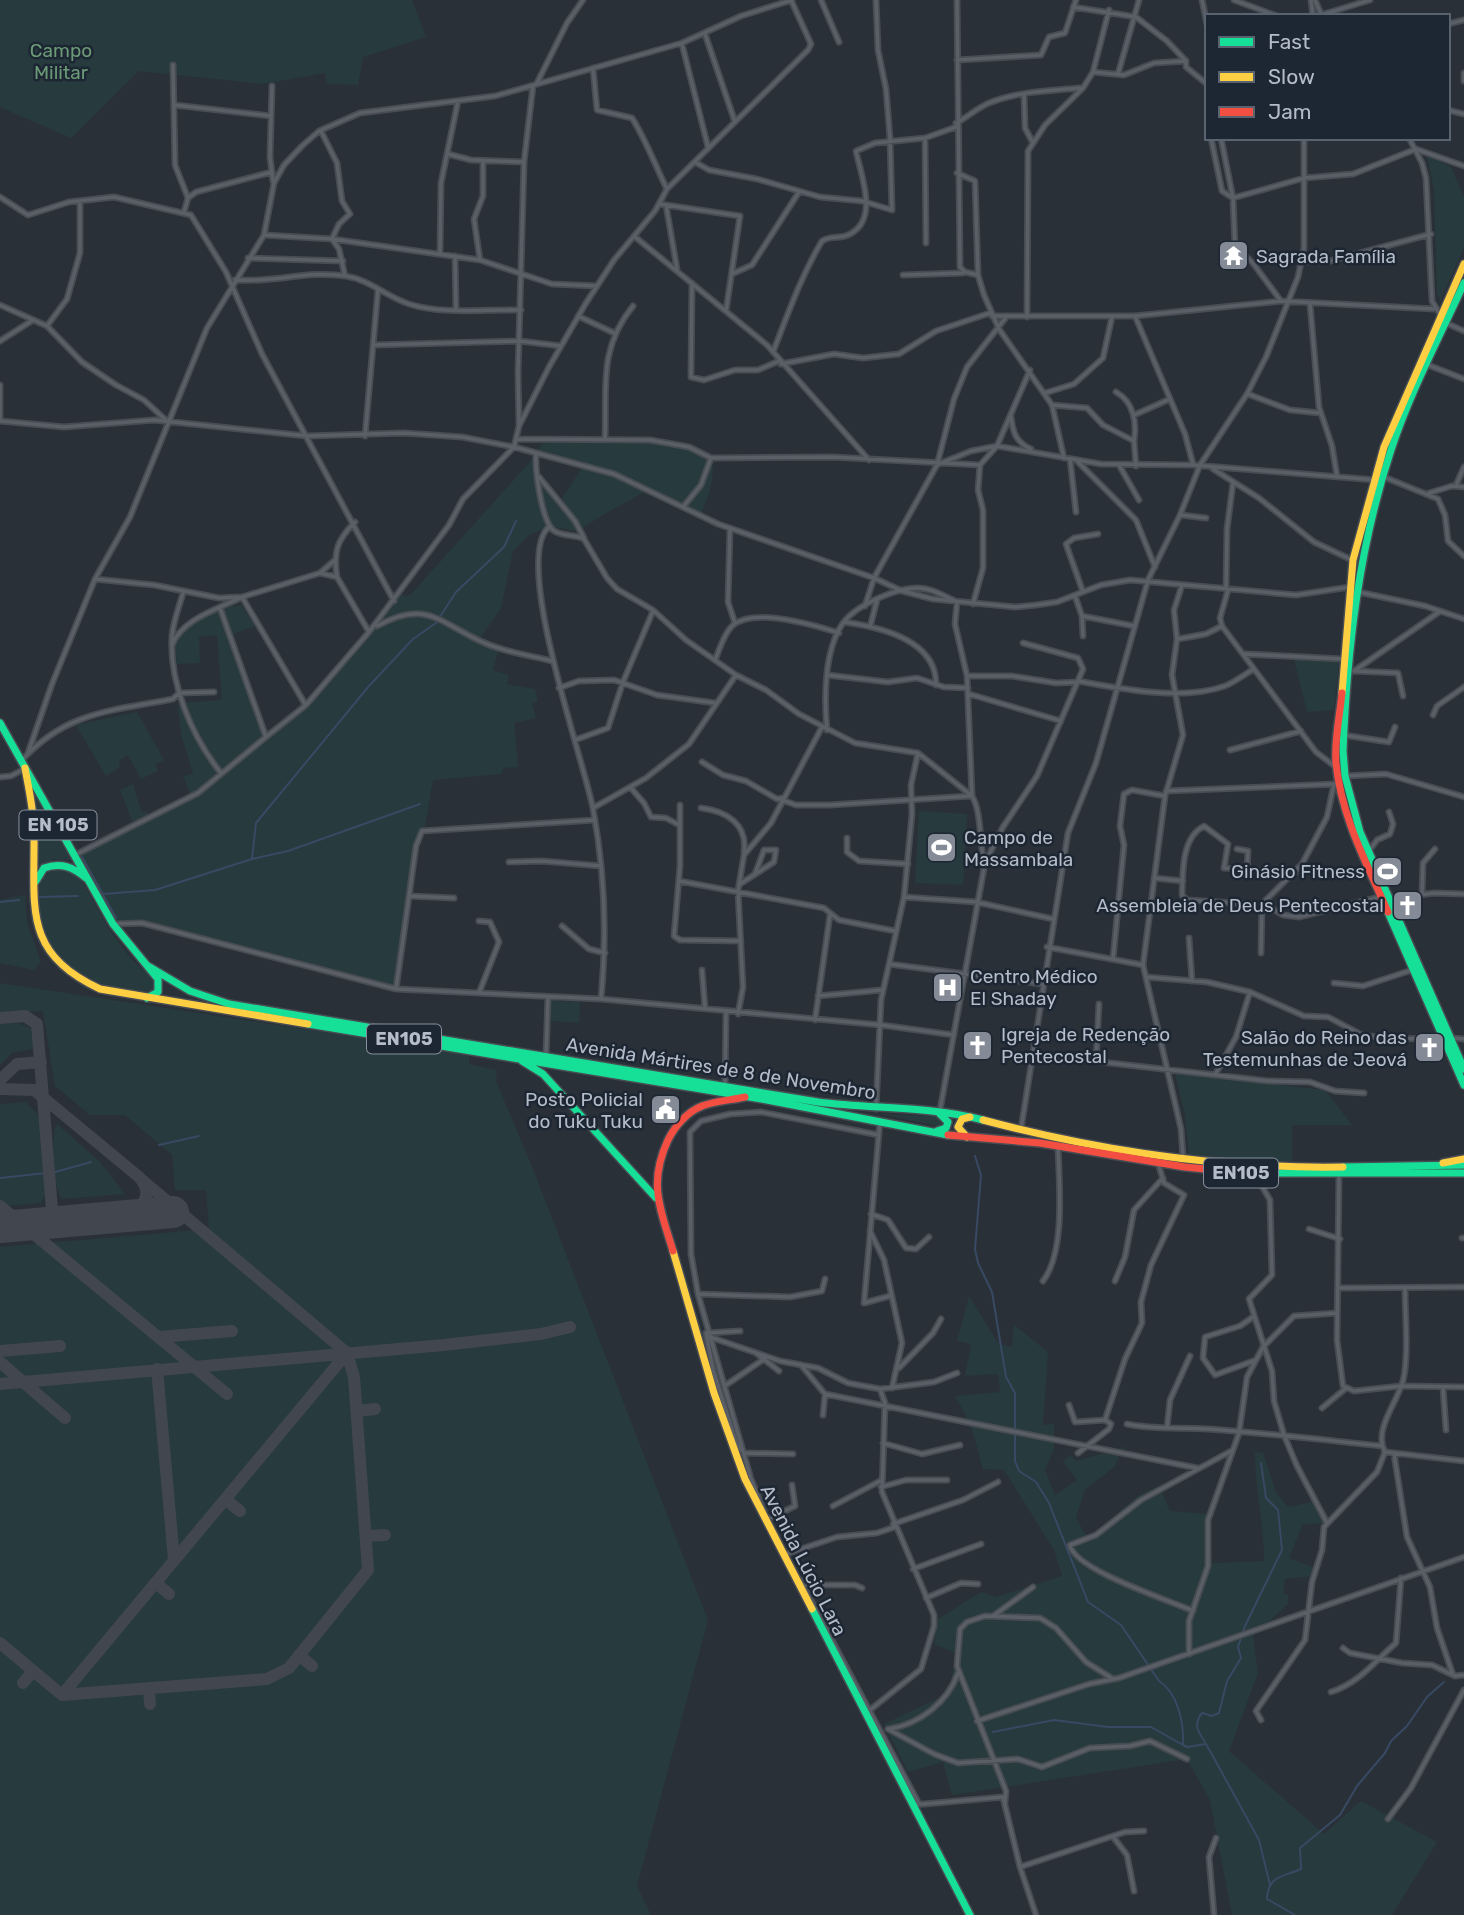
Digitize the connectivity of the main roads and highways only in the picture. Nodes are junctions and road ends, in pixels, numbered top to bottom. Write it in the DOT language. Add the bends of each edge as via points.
graph roads {
  1 [pos="1464,264"];
  2 [pos="1464,283"];
  3 [pos="1462,293"];
  4 [pos="1380,479"];
  5 [pos="1353,590"];
  6 [pos="0,723"];
  7 [pos="23,764"];
  8 [pos="90,882"];
  9 [pos="1384,898"];
  10 [pos="33,900"];
  11 [pos="148,966"];
  12 [pos="145,998"];
  13 [pos="1447,1038"];
  14 [pos="490,1053"];
  15 [pos="1464,1069"];
  16 [pos="1464,1085"];
  17 [pos="748,1097"];
  18 [pos="936,1110"];
  19 [pos="976,1117"];
  20 [pos="932,1132"];
  21 [pos="969,1138"];
  22 [pos="1464,1158"];
  23 [pos="1464,1165"];
  24 [pos="1428,1166"];
  25 [pos="1464,1173"];
  26 [pos="658,1200"];
  27 [pos="970,1915"];
  1 -- 4 [label="main road" via="1395,420"];
  2 -- 3 [label="main road"];
  3 -- 4 [label="main road"];
  4 -- 5 [label="main road"];
  4 -- 5 [label="main road" via="1353,561"];
  5 -- 9 [label="main road" via="1351,671 1343,735 1345,776"];
  5 -- 9 [label="main road" via="1343,659 1337,784 1354,835"];
  6 -- 7 [label="main road, EN 105"];
  7 -- 8 [label="main road, EN 105"];
  7 -- 10 [label="main road, EN 105" via="34,827"];
  8 -- 10 [label="main road" via="68,865 49,866 38,874"];
  8 -- 11 [label="main road, EN105" via="113,924"];
  9 -- 13 [label="main road"];
  9 -- 13 [label="main road" via="1412,970"];
  10 -- 12 [label="main road, EN105" via="40,937 67,973 100,989"];
  11 -- 12 [label="main road" via="159,989"];
  11 -- 18 [label="main road, Avenida Mártires de 8 de Novembro / EN105" via="219,1002 876,1109"];
  12 -- 14 [label="main road, Avenida Mártires de 8 de Novembro / EN105"];
  13 -- 15 [label="main road"];
  13 -- 16 [label="main road"];
  14 -- 17 [label="main road, Avenida Mártires de 8 de Novembro / EN105"];
  14 -- 26 [label="main road, Avenida Lúcio Lara" via="522,1061 543,1074"];
  17 -- 20 [label="main road, Avenida Mártires de 8 de Novembro / EN105"];
  17 -- 26 [label="main road, Avenida Lúcio Lara" via="703,1106 673,1130 657,1164"];
  18 -- 19 [label="main road, Avenida Mártires de 8 de Novembro / EN105"];
  18 -- 20 [label="main road" via="948,1122 943,1130"];
  19 -- 21 [label="main road" via="967,1117 959,1125 959,1131"];
  19 -- 24 [label="main road, Avenida Mártires de 8 de Novembro / EN105" via="1020,1130 1183,1160 1275,1168"];
  20 -- 21 [label="main road, Avenida Mártires de 8 de Novembro / EN105"];
  21 -- 25 [label="main road, Avenida Mártires de 8 de Novembro / EN105" via="1255,1174"];
  22 -- 24 [label="main road"];
  23 -- 24 [label="main road, Avenida Mártires de 8 de Novembro / EN105"];
  26 -- 27 [label="main road, Avenida Lúcio Lara" via="714,1393 745,1479"];
}
